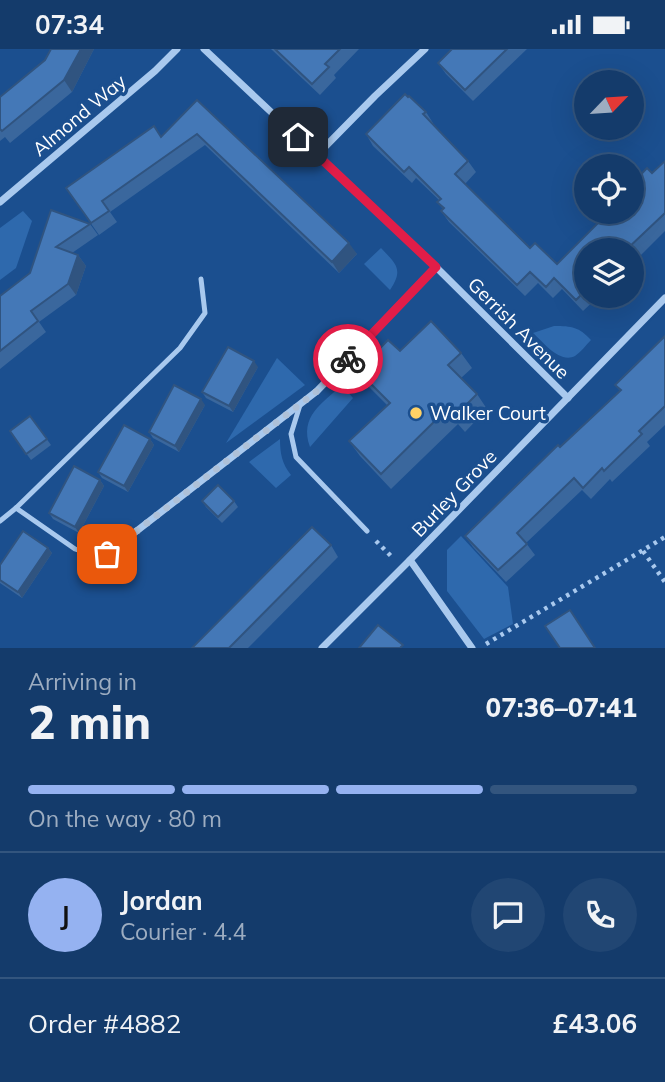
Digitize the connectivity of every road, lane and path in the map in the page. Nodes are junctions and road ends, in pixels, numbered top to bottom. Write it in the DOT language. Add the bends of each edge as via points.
graph roads {
  1 [pos="177,49"];
  2 [pos="204,49"];
  3 [pos="425,49"];
  4 [pos="317,155"];
  5 [pos="0,202"];
  6 [pos="436,267"];
  7 [pos="201,279"];
  8 [pos="665,298"];
  9 [pos="568,398"];
  10 [pos="300,405"];
  11 [pos="16,507"];
  12 [pos="0,521"];
  13 [pos="367,531"];
  14 [pos="665,537"];
  15 [pos="643,551"];
  16 [pos="107,554"];
  17 [pos="410,561"];
  18 [pos="402,568"];
  19 [pos="665,582"];
  20 [pos="322,648"];
  21 [pos="472,648"];
  22 [pos="480,648"];
  1 -- 5 [label="street, Almond Way"];
  2 -- 4 [label="street, Gerrish Avenue"];
  3 -- 4 [label="street"];
  4 -- 6 [label="street, Gerrish Avenue"];
  6 -- 9 [label="street, Gerrish Avenue"];
  6 -- 10 [label="street"];
  7 -- 11 [label="lane" via="205,313 180,348"];
  8 -- 9 [label="street, Burley Grove"];
  9 -- 17 [label="street, Burley Grove"];
  10 -- 13 [label="lane" via="291,434 296,457"];
  10 -- 16 [label="street"];
  11 -- 12 [label="lane"];
  11 -- 16 [label="lane" via="75,549 96,556"];
  13 -- 18 [label="path"];
  14 -- 15 [label="path"];
  15 -- 19 [label="path"];
  15 -- 22 [label="path"];
  17 -- 18 [label="street, Burley Grove"];
  17 -- 21 [label="street"];
  18 -- 20 [label="street, Burley Grove"];
}
